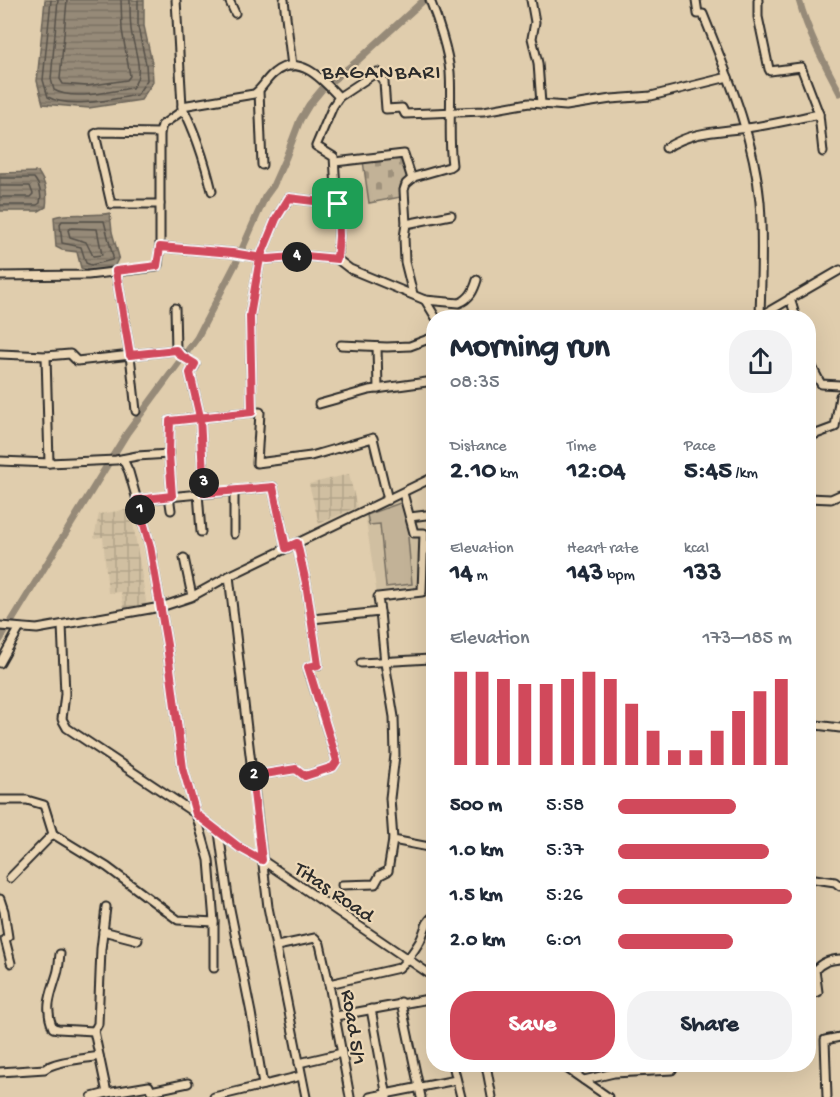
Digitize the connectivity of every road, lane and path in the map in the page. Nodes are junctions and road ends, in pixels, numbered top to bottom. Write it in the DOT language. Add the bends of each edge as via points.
graph roads {
  1 [pos="176,0"];
  2 [pos="229,0"];
  3 [pos="284,0"];
  4 [pos="431,0"];
  5 [pos="531,0"];
  6 [pos="696,0"];
  7 [pos="758,0"];
  8 [pos="235,13"];
  9 [pos="292,66"];
  10 [pos="728,77"];
  11 [pos="259,90"];
  12 [pos="339,97"];
  13 [pos="541,104"];
  14 [pos="182,106"];
  15 [pos="451,113"];
  16 [pos="819,114"];
  17 [pos="745,128"];
  18 [pos="160,134"];
  19 [pos="666,148"];
  20 [pos="823,152"];
  21 [pos="335,162"];
  22 [pos="262,165"];
  23 [pos="412,179"];
  24 [pos="212,191"];
  25 [pos="160,204"];
  26 [pos="338,204"];
  27 [pos="451,215"];
  28 [pos="406,224"];
  29 [pos="160,247"];
  30 [pos="260,258"];
  31 [pos="337,259"];
  32 [pos="840,270"];
  33 [pos="116,271"];
  34 [pos="0,276"];
  35 [pos="477,280"];
  36 [pos="413,294"];
  37 [pos="790,298"];
  38 [pos="425,300"];
  39 [pos="175,308"];
  40 [pos="431,310"];
  41 [pos="759,310"];
  42 [pos="770,310"];
  43 [pos="794,310"];
  44 [pos="426,340"];
  45 [pos="341,345"];
  46 [pos="377,347"];
  47 [pos="178,353"];
  48 [pos="0,354"];
  49 [pos="130,355"];
  50 [pos="46,356"];
  51 [pos="816,374"];
  52 [pos="426,382"];
  53 [pos="840,385"];
  54 [pos="378,389"];
  55 [pos="840,396"];
  56 [pos="319,404"];
  57 [pos="136,411"];
  58 [pos="252,412"];
  59 [pos="200,417"];
  60 [pos="816,433"];
  61 [pos="169,454"];
  62 [pos="119,460"];
  63 [pos="0,461"];
  64 [pos="49,463"];
  65 [pos="426,481"];
  66 [pos="234,491"];
  67 [pos="201,493"];
  68 [pos="404,493"];
  69 [pos="840,495"];
  70 [pos="171,496"];
  71 [pos="816,498"];
  72 [pos="137,500"];
  73 [pos="388,500"];
  74 [pos="171,510"];
  75 [pos="426,515"];
  76 [pos="410,517"];
  77 [pos="201,532"];
  78 [pos="234,534"];
  79 [pos="297,543"];
  80 [pos="286,548"];
  81 [pos="184,558"];
  82 [pos="424,559"];
  83 [pos="229,576"];
  84 [pos="192,596"];
  85 [pos="161,607"];
  86 [pos="380,612"];
  87 [pos="312,619"];
  88 [pos="62,625"];
  89 [pos="0,626"];
  90 [pos="16,629"];
  91 [pos="426,659"];
  92 [pos="0,663"];
  93 [pos="361,663"];
  94 [pos="385,663"];
  95 [pos="816,725"];
  96 [pos="840,728"];
  97 [pos="252,776"];
  98 [pos="0,800"];
  99 [pos="196,814"];
  100 [pos="219,832"];
  101 [pos="53,834"];
  102 [pos="393,840"];
  103 [pos="426,846"];
  104 [pos="262,860"];
  105 [pos="0,879"];
  106 [pos="816,879"];
  107 [pos="342,885"];
  108 [pos="840,886"];
  109 [pos="1,903"];
  110 [pos="106,907"];
  111 [pos="214,922"];
  112 [pos="426,930"];
  113 [pos="103,931"];
  114 [pos="3,939"];
  115 [pos="138,940"];
  116 [pos="277,946"];
  117 [pos="60,954"];
  118 [pos="840,958"];
  119 [pos="408,961"];
  120 [pos="11,963"];
  121 [pos="816,968"];
  122 [pos="214,969"];
  123 [pos="426,972"];
  124 [pos="329,984"];
  125 [pos="426,999"];
  126 [pos="402,1002"];
  127 [pos="371,1009"];
  128 [pos="336,1016"];
  129 [pos="94,1031"];
  130 [pos="840,1037"];
  131 [pos="342,1053"];
  132 [pos="99,1056"];
  133 [pos="298,1063"];
  134 [pos="0,1072"];
  135 [pos="454,1072"];
  136 [pos="487,1072"];
  137 [pos="572,1072"];
  138 [pos="633,1072"];
  139 [pos="301,1076"];
  140 [pos="456,1080"];
  141 [pos="584,1080"];
  142 [pos="188,1083"];
  143 [pos="263,1085"];
  144 [pos="420,1087"];
  145 [pos="107,1093"];
  146 [pos="153,1094"];
  147 [pos="386,1095"];
  148 [pos="92,1097"];
  149 [pos="214,1097"];
  150 [pos="306,1097"];
  151 [pos="350,1097"];
  152 [pos="370,1097"];
  153 [pos="421,1097"];
  154 [pos="460,1097"];
  155 [pos="492,1097"];
  156 [pos="608,1097"];
  157 [pos="827,1097"];
  1 -- 14 [label="street"];
  2 -- 8 [label="street"];
  3 -- 9 [label="street"];
  4 -- 15 [label="street" via="450,69"];
  5 -- 13 [label="street"];
  6 -- 10 [label="street" via="698,14 703,14"];
  7 -- 16 [label="street" via="770,70 800,66"];
  9 -- 11 [label="street" via="275,72"];
  9 -- 12 [label="street" via="306,69 323,80"];
  10 -- 13 [label="street" via="651,96 566,106"];
  10 -- 17 [label="street"];
  11 -- 14 [label="street"];
  11 -- 22 [label="street"];
  12 -- 15 [label="street" via="377,72 384,82 386,109 402,108 405,114"];
  12 -- 21 [label="street" via="316,147 334,157"];
  13 -- 15 [label="street"];
  14 -- 18 [label="street" via="182,111 162,125"];
  14 -- 24 [label="street" via="204,158"];
  15 -- 23 [label="street" via="451,166"];
  16 -- 17 [label="street"];
  16 -- 20 [label="street"];
  17 -- 19 [label="street" via="697,134"];
  17 -- 41 [label="street" via="760,201"];
  18 -- 25 [label="street"];
  18 -- 25 [label="street" via="95,134 111,204"];
  21 -- 23 [label="street" via="404,154"];
  21 -- 26 [label="street"];
  23 -- 28 [label="street" via="403,196"];
  25 -- 29 [label="street"];
  26 -- 30 [label="street" via="289,198"];
  26 -- 31 [label="street"];
  27 -- 28 [label="street"];
  28 -- 36 [label="street" via="405,262"];
  29 -- 30 [label="street"];
  29 -- 33 [label="street" via="157,266"];
  30 -- 31 [label="street"];
  30 -- 58 [label="street" via="250,316"];
  31 -- 36 [label="street"];
  32 -- 37 [label="street"];
  33 -- 34 [label="street"];
  33 -- 49 [label="street"];
  35 -- 38 [label="street" via="474,290 459,303"];
  36 -- 38 [label="street"];
  37 -- 42 [label="street"];
  37 -- 43 [label="street"];
  38 -- 40 [label="street"];
  39 -- 47 [label="street"];
  44 -- 46 [label="street" via="410,346"];
  45 -- 46 [label="street"];
  46 -- 54 [label="street"];
  47 -- 49 [label="street"];
  47 -- 59 [label="street" via="195,364 190,373"];
  48 -- 50 [label="street"];
  49 -- 50 [label="street" via="77,361 70,354"];
  49 -- 57 [label="street"];
  50 -- 64 [label="street"];
  51 -- 53 [label="street" via="821,384"];
  52 -- 54 [label="street"];
  54 -- 56 [label="street"];
  55 -- 60 [label="street" via="835,427"];
  58 -- 59 [label="street"];
  58 -- 73 [label="street" via="260,412 256,463 311,456 373,438"];
  59 -- 61 [label="street" via="170,421"];
  59 -- 67 [label="street"];
  61 -- 62 [label="street"];
  61 -- 70 [label="street"];
  62 -- 64 [label="street"];
  62 -- 72 [label="street" via="129,472"];
  63 -- 64 [label="street"];
  65 -- 68 [label="street"];
  66 -- 67 [label="street"];
  66 -- 78 [label="street"];
  66 -- 80 [label="street" via="273,487"];
  67 -- 70 [label="street"];
  67 -- 77 [label="street"];
  68 -- 73 [label="street"];
  68 -- 76 [label="street"];
  69 -- 71 [label="street"];
  70 -- 72 [label="street"];
  70 -- 74 [label="street"];
  72 -- 85 [label="street"];
  73 -- 79 [label="street"];
  75 -- 76 [label="street"];
  76 -- 82 [label="street" via="414,533 424,532"];
  79 -- 80 [label="street"];
  79 -- 87 [label="street"];
  80 -- 83 [label="street"];
  81 -- 84 [label="street"];
  82 -- 86 [label="street" via="422,592 378,597"];
  83 -- 84 [label="street"];
  83 -- 97 [label="street"];
  84 -- 85 [label="street"];
  85 -- 88 [label="street"];
  85 -- 99 [label="street" via="183,768"];
  86 -- 87 [label="street"];
  86 -- 94 [label="street"];
  87 -- 97 [label="street" via="318,665 308,667 337,761 305,776 296,769"];
  88 -- 90 [label="street"];
  88 -- 99 [label="street, Titas Road" via="64,723"];
  89 -- 90 [label="street"];
  90 -- 92 [label="street"];
  91 -- 94 [label="street"];
  93 -- 94 [label="street"];
  94 -- 102 [label="street" via="395,724 390,798"];
  95 -- 96 [label="street"];
  97 -- 104 [label="street"];
  98 -- 101 [label="street" via="27,800 44,805"];
  99 -- 100 [label="street, Titas Road"];
  99 -- 111 [label="street" via="208,860"];
  100 -- 104 [label="street, Titas Road"];
  100 -- 143 [label="street"];
  101 -- 105 [label="street" via="13,877"];
  101 -- 111 [label="street" via="107,867 178,920"];
  102 -- 103 [label="street"];
  102 -- 107 [label="street" via="388,871 375,884"];
  104 -- 116 [label="street"];
  104 -- 119 [label="street, Titas Road"];
  106 -- 108 [label="street"];
  109 -- 114 [label="street" via="8,937"];
  110 -- 113 [label="street"];
  111 -- 122 [label="street"];
  112 -- 119 [label="street"];
  113 -- 115 [label="street"];
  113 -- 129 [label="street" via="98,1024"];
  114 -- 120 [label="street"];
  116 -- 124 [label="street" via="315,938 320,944"];
  116 -- 133 [label="street"];
  117 -- 129 [label="street" via="49,996 50,1022 53,1028"];
  118 -- 121 [label="street"];
  119 -- 123 [label="street, Titas Road"];
  119 -- 124 [label="street, Road 5/1" via="399,968"];
  124 -- 128 [label="street, Road 5/1"];
  125 -- 126 [label="street"];
  126 -- 127 [label="street"];
  126 -- 144 [label="street"];
  127 -- 128 [label="street"];
  127 -- 147 [label="street"];
  128 -- 131 [label="street, Road 5/1"];
  129 -- 132 [label="street"];
  130 -- 157 [label="street" via="825,1040"];
  131 -- 133 [label="street"];
  131 -- 151 [label="street, Road 5/1"];
  132 -- 134 [label="street" via="50,1064 45,1069"];
  132 -- 145 [label="street"];
  133 -- 139 [label="street"];
  135 -- 140 [label="street"];
  136 -- 155 [label="street"];
  137 -- 141 [label="street"];
  138 -- 141 [label="street"];
  139 -- 143 [label="street"];
  139 -- 150 [label="street"];
  140 -- 144 [label="street"];
  140 -- 154 [label="street"];
  141 -- 156 [label="street"];
  142 -- 146 [label="street"];
  143 -- 149 [label="street"];
  144 -- 147 [label="street"];
  144 -- 153 [label="street"];
  145 -- 146 [label="street" via="149,1086"];
  145 -- 148 [label="street"];
  147 -- 152 [label="street"];
}
